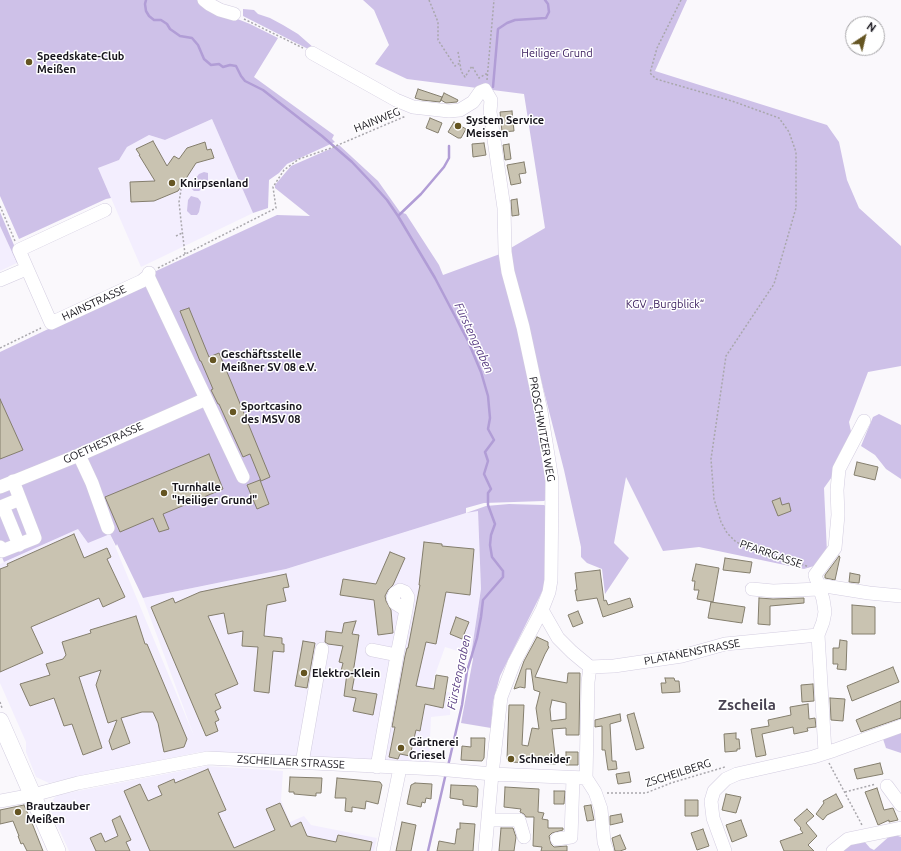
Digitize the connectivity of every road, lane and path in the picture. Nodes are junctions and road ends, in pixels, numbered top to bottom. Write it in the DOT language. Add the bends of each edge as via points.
graph roads {
  1 [pos="204,0"];
  2 [pos="428,0"];
  3 [pos="494,0"];
  4 [pos="681,0"];
  5 [pos="234,14"];
  6 [pos="458,52"];
  7 [pos="312,53"];
  8 [pos="460,64"];
  9 [pos="488,75"];
  10 [pos="485,90"];
  11 [pos="473,102"];
  12 [pos="420,109"];
  13 [pos="490,112"];
  14 [pos="180,189"];
  15 [pos="0,206"];
  16 [pos="105,210"];
  17 [pos="182,233"];
  18 [pos="176,236"];
  19 [pos="19,250"];
  20 [pos="185,254"];
  21 [pos="26,269"];
  22 [pos="148,274"];
  23 [pos="0,280"];
  24 [pos="51,323"];
  25 [pos="0,348"];
  26 [pos="206,399"];
  27 [pos="864,421"];
  28 [pos="79,455"];
  29 [pos="243,477"];
  30 [pos="0,487"];
  31 [pos="17,490"];
  32 [pos="1,504"];
  33 [pos="26,516"];
  34 [pos="5,525"];
  35 [pos="108,528"];
  36 [pos="19,545"];
  37 [pos="0,547"];
  38 [pos="819,586"];
  39 [pos="752,589"];
  40 [pos="901,596"];
  41 [pos="865,601"];
  42 [pos="406,610"];
  43 [pos="542,610"];
  44 [pos="818,635"];
  45 [pos="322,649"];
  46 [pos="372,650"];
  47 [pos="397,655"];
  48 [pos="590,667"];
  49 [pos="0,721"];
  50 [pos="901,726"];
  51 [pos="825,752"];
  52 [pos="302,764"];
  53 [pos="377,767"];
  54 [pos="400,768"];
  55 [pos="492,774"];
  56 [pos="737,774"];
  57 [pos="580,778"];
  58 [pos="887,786"];
  59 [pos="595,792"];
  60 [pos="844,792"];
  61 [pos="33,795"];
  62 [pos="0,801"];
  63 [pos="901,805"];
  64 [pos="488,820"];
  65 [pos="901,828"];
  66 [pos="868,835"];
  67 [pos="524,837"];
  68 [pos="557,840"];
  69 [pos="57,851"];
  70 [pos="383,851"];
  71 [pos="485,851"];
  72 [pos="607,851"];
  73 [pos="725,851"];
  74 [pos="833,851"];
  1 -- 5 [label="street" via="220,10"];
  2 -- 8 [label="path" via="438,22 438,40 455,66"];
  3 -- 9 [label="path"];
  4 -- 38 [label="path, PFARRGASSE" via="657,48 650,73 656,79 779,118 789,132 796,152 796,208 774,284 726,356 712,459 714,499 720,522 735,541 743,546 810,567"];
  5 -- 7 [label="path"];
  6 -- 8 [label="path"];
  7 -- 12 [label="street" via="396,100"];
  8 -- 9 [label="path" via="465,77 472,66 478,78"];
  9 -- 10 [label="path"];
  10 -- 11 [label="street" via="480,92"];
  10 -- 13 [label="street, PROSCHWITZER WEG" via="491,100"];
  11 -- 12 [label="street" via="460,110"];
  11 -- 13 [label="street"];
  12 -- 20 [label="path, HAINWEG" via="331,148 299,159 284,170 273,187 276,208"];
  13 -- 43 [label="street, PROSCHWITZER WEG" via="504,208 508,272 541,411 552,480 551,580"];
  14 -- 17 [label="path"];
  15 -- 19 [label="path"];
  16 -- 19 [label="street"];
  17 -- 18 [label="path"];
  17 -- 20 [label="path"];
  19 -- 21 [label="street, HAINSTRASSE"];
  20 -- 22 [label="path"];
  21 -- 23 [label="street"];
  21 -- 24 [label="street, HAINSTRASSE"];
  22 -- 24 [label="street, HAINSTRASSE" via="142,281"];
  22 -- 26 [label="street"];
  24 -- 25 [label="path"];
  26 -- 28 [label="street, GOETHESTRASSE"];
  26 -- 29 [label="street"];
  27 -- 38 [label="street" via="839,469 835,548"];
  28 -- 31 [label="street, GOETHESTRASSE"];
  28 -- 35 [label="street"];
  30 -- 31 [label="street, GOETHESTRASSE"];
  31 -- 32 [label="street"];
  31 -- 33 [label="street"];
  32 -- 34 [label="street"];
  33 -- 34 [label="street"];
  33 -- 36 [label="street" via="35,538"];
  34 -- 36 [label="street"];
  36 -- 37 [label="street" via="2,551"];
  38 -- 39 [label="street" via="773,591"];
  38 -- 40 [label="street"];
  38 -- 41 [label="street" via="833,596"];
  38 -- 44 [label="street" via="825,612"];
  42 -- 47 [label="street"];
  43 -- 48 [label="street" via="558,638"];
  43 -- 55 [label="street, PROSCHWITZER WEG" via="514,663 501,697"];
  44 -- 48 [label="street, PLATANENSTRASSE" via="725,644 682,656"];
  44 -- 51 [label="street"];
  45 -- 52 [label="street"];
  46 -- 47 [label="street"];
  47 -- 53 [label="street"];
  48 -- 57 [label="street"];
  49 -- 61 [label="main road"];
  50 -- 51 [label="street"];
  51 -- 56 [label="street"];
  51 -- 60 [label="path"];
  52 -- 53 [label="street, ZSCHEILAER STRASSE"];
  52 -- 61 [label="street, ZSCHEILAER STRASSE" via="208,758 78,783"];
  53 -- 54 [label="street, ZSCHEILAER STRASSE"];
  54 -- 55 [label="street, ZSCHEILAER STRASSE"];
  54 -- 70 [label="street"];
  55 -- 57 [label="street, ZSCHEILAER STRASSE"];
  55 -- 64 [label="street, PROSCHWITZER WEG"];
  56 -- 59 [label="path, ZSCHEILBERG" via="732,767 727,766 646,793"];
  56 -- 73 [label="street" via="726,779 714,791 711,801 713,818"];
  57 -- 59 [label="street"];
  57 -- 68 [label="street" via="571,837"];
  58 -- 60 [label="path" via="878,783"];
  58 -- 63 [label="street"];
  59 -- 72 [label="street" via="601,809"];
  60 -- 66 [label="path"];
  61 -- 62 [label="street, ZSCHEILAER STRASSE"];
  61 -- 69 [label="main road"];
  64 -- 67 [label="street" via="519,820"];
  64 -- 71 [label="street, PROSCHWITZER WEG"];
  65 -- 66 [label="street"];
  66 -- 74 [label="street" via="848,839"];
}
